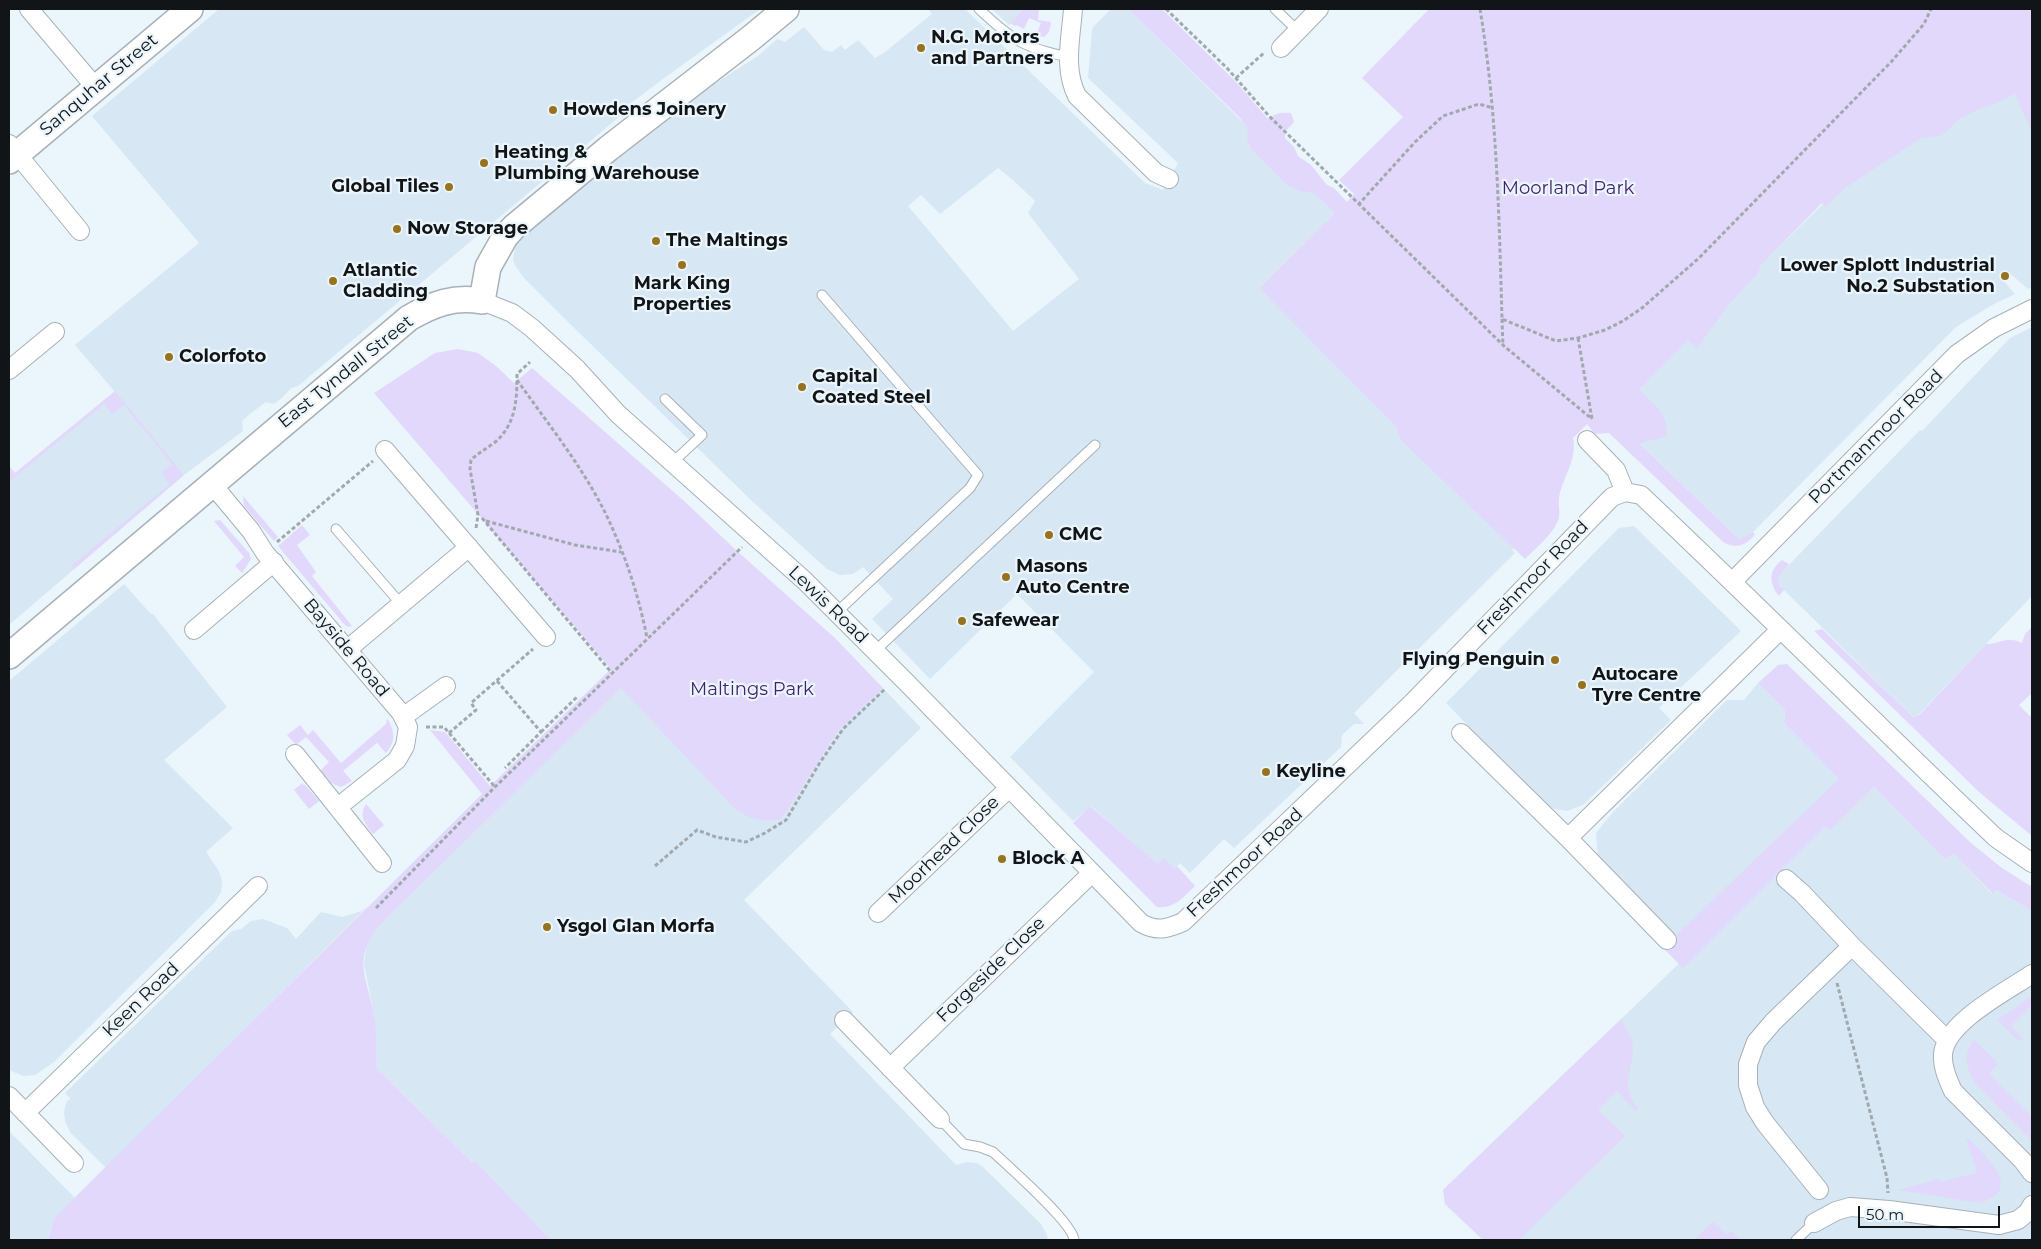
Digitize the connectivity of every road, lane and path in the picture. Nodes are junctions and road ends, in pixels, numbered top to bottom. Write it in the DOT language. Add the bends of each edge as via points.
graph roads {
  1 [pos="29,9"];
  2 [pos="190,9"];
  3 [pos="786,9"];
  4 [pos="979,9"];
  5 [pos="1073,9"];
  6 [pos="1166,9"];
  7 [pos="1275,9"];
  8 [pos="1319,9"];
  9 [pos="1480,9"];
  10 [pos="1931,9"];
  11 [pos="1298,31"];
  12 [pos="1281,48"];
  13 [pos="1069,57"];
  14 [pos="1236,78"];
  15 [pos="96,88"];
  16 [pos="1493,108"];
  17 [pos="12,153"];
  18 [pos="1169,179"];
  19 [pos="1358,205"];
  20 [pos="80,231"];
  21 [pos="822,295"];
  22 [pos="482,301"];
  23 [pos="2032,309"];
  24 [pos="1502,319"];
  25 [pos="56,332"];
  26 [pos="1578,338"];
  27 [pos="1504,346"];
  28 [pos="530,362"];
  29 [pos="9,370"];
  30 [pos="517,380"];
  31 [pos="665,399"];
  32 [pos="1587,440"];
  33 [pos="1094,445"];
  34 [pos="385,450"];
  35 [pos="672,462"];
  36 [pos="212,484"];
  37 [pos="1626,492"];
  38 [pos="478,515"];
  39 [pos="482,518"];
  40 [pos="336,529"];
  41 [pos="753,535"];
  42 [pos="474,540"];
  43 [pos="622,552"];
  44 [pos="269,557"];
  45 [pos="1733,582"];
  46 [pos="401,604"];
  47 [pos="837,612"];
  48 [pos="194,630"];
  49 [pos="1780,630"];
  50 [pos="546,637"];
  51 [pos="647,639"];
  52 [pos="348,649"];
  53 [pos="875,651"];
  54 [pos="9,656"];
  55 [pos="612,672"];
  56 [pos="899,675"];
  57 [pos="497,681"];
  58 [pos="446,686"];
  59 [pos="577,697"];
  60 [pos="405,722"];
  61 [pos="541,732"];
  62 [pos="449,733"];
  63 [pos="1461,733"];
  64 [pos="295,754"];
  65 [pos="505,768"];
  66 [pos="495,787"];
  67 [pos="1009,788"];
  68 [pos="338,807"];
  69 [pos="1568,838"];
  70 [pos="382,863"];
  71 [pos="2032,863"];
  72 [pos="655,866"];
  73 [pos="1092,873"];
  74 [pos="1786,879"];
  75 [pos="258,886"];
  76 [pos="376,908"];
  77 [pos="878,913"];
  78 [pos="1157,930"];
  79 [pos="1667,940"];
  80 [pos="1852,946"];
  81 [pos="1829,967"];
  82 [pos="2032,974"];
  83 [pos="844,1020"];
  84 [pos="1947,1040"];
  85 [pos="890,1068"];
  86 [pos="9,1096"];
  87 [pos="25,1113"];
  88 [pos="940,1119"];
  89 [pos="74,1163"];
  90 [pos="2032,1173"];
  91 [pos="1819,1190"];
  92 [pos="2032,1205"];
  93 [pos="1889,1210"];
  94 [pos="1814,1223"];
  95 [pos="1074,1238"];
  96 [pos="1796,1240"];
  1 -- 15 [label="street"];
  2 -- 15 [label="street, Sanquhar Street"];
  3 -- 22 [label="street" via="609,148 514,228 488,267"];
  4 -- 13 [label="lane" via="1016,41"];
  5 -- 13 [label="street"];
  6 -- 14 [label="path"];
  7 -- 11 [label="lane"];
  8 -- 11 [label="street"];
  9 -- 16 [label="path"];
  10 -- 26 [label="path" via="1924,24 1891,62 1699,258 1623,322"];
  11 -- 12 [label="street"];
  12 -- 14 [label="path" via="1263,52"];
  13 -- 18 [label="street" via="1070,80 1077,96 1156,173"];
  14 -- 19 [label="path" via="1269,116"];
  15 -- 17 [label="street, Sanquhar Street"];
  16 -- 19 [label="path" via="1479,104 1443,116"];
  16 -- 24 [label="path"];
  17 -- 20 [label="street"];
  19 -- 27 [label="path"];
  21 -- 47 [label="lane" via="978,475 970,488"];
  22 -- 35 [label="street, Lewis Road" via="512,313 532,328 618,414"];
  22 -- 36 [label="street, East Tyndall Street" via="458,298 410,318"];
  23 -- 45 [label="street, Portmanmoor Road" via="1994,328 1957,354"];
  24 -- 26 [label="path" via="1556,341"];
  24 -- 27 [label="path"];
  25 -- 29 [label="street"];
  26 -- 27 [label="path" via="1592,419"];
  28 -- 30 [label="path" via="517,374"];
  30 -- 38 [label="path" via="512,421 498,439 471,460"];
  30 -- 43 [label="path" via="576,464"];
  31 -- 35 [label="lane" via="702,435"];
  32 -- 37 [label="street" via="1616,470"];
  33 -- 53 [label="lane"];
  34 -- 42 [label="street"];
  34 -- 44 [label="path"];
  35 -- 41 [label="street, Lewis Road"];
  36 -- 44 [label="street, Bayside Road"];
  36 -- 54 [label="street, East Tyndall Street"];
  37 -- 45 [label="street" via="1641,494"];
  37 -- 78 [label="street, Freshmoor Road" via="1612,497 1446,669 1239,870 1183,922"];
  38 -- 39 [label="path"];
  38 -- 42 [label="path"];
  39 -- 43 [label="path" via="575,545"];
  39 -- 55 [label="path"];
  40 -- 46 [label="lane"];
  41 -- 47 [label="street, Lewis Road"];
  41 -- 51 [label="path"];
  42 -- 46 [label="street"];
  42 -- 50 [label="street"];
  43 -- 51 [label="path"];
  44 -- 48 [label="street"];
  44 -- 52 [label="street, Bayside Road"];
  45 -- 49 [label="street"];
  46 -- 52 [label="street"];
  47 -- 53 [label="street, Lewis Road"];
  49 -- 69 [label="street"];
  49 -- 71 [label="street" via="1996,838"];
  50 -- 57 [label="path"];
  51 -- 55 [label="path"];
  52 -- 60 [label="street, Bayside Road"];
  53 -- 56 [label="street, Lewis Road"];
  55 -- 66 [label="path"];
  56 -- 67 [label="street, Lewis Road"];
  56 -- 72 [label="path" via="843,729 786,820 746,842 696,830"];
  57 -- 61 [label="path"];
  57 -- 62 [label="path" via="471,702 476,710"];
  58 -- 60 [label="street"];
  59 -- 61 [label="path"];
  60 -- 62 [label="path" via="444,727"];
  60 -- 68 [label="street" via="405,746 397,760"];
  61 -- 65 [label="path"];
  62 -- 66 [label="path"];
  63 -- 69 [label="street"];
  64 -- 68 [label="street"];
  66 -- 76 [label="path"];
  67 -- 73 [label="street, Lewis Road"];
  67 -- 77 [label="street, Moorhead Close"];
  68 -- 70 [label="street"];
  69 -- 79 [label="street"];
  73 -- 78 [label="street, Lewis Road" via="1141,923"];
  73 -- 85 [label="street, Forgeside Close"];
  74 -- 80 [label="street"];
  75 -- 87 [label="street, Keen Road"];
  80 -- 81 [label="street"];
  80 -- 84 [label="street"];
  81 -- 91 [label="street" via="1772,1022 1756,1042 1748,1064 1748,1085 1754,1106"];
  81 -- 93 [label="path" via="1838,984 1887,1178"];
  82 -- 84 [label="street" via="1961,1024"];
  83 -- 85 [label="street"];
  84 -- 90 [label="street" via="1944,1067 1953,1091"];
  85 -- 88 [label="street"];
  86 -- 87 [label="street"];
  87 -- 89 [label="street"];
  88 -- 95 [label="lane" via="964,1144 993,1152 1064,1221"];
  92 -- 93 [label="street" via="2018,1220 1998,1225"];
  93 -- 94 [label="street" via="1850,1207"];
  94 -- 96 [label="lane"];
}
